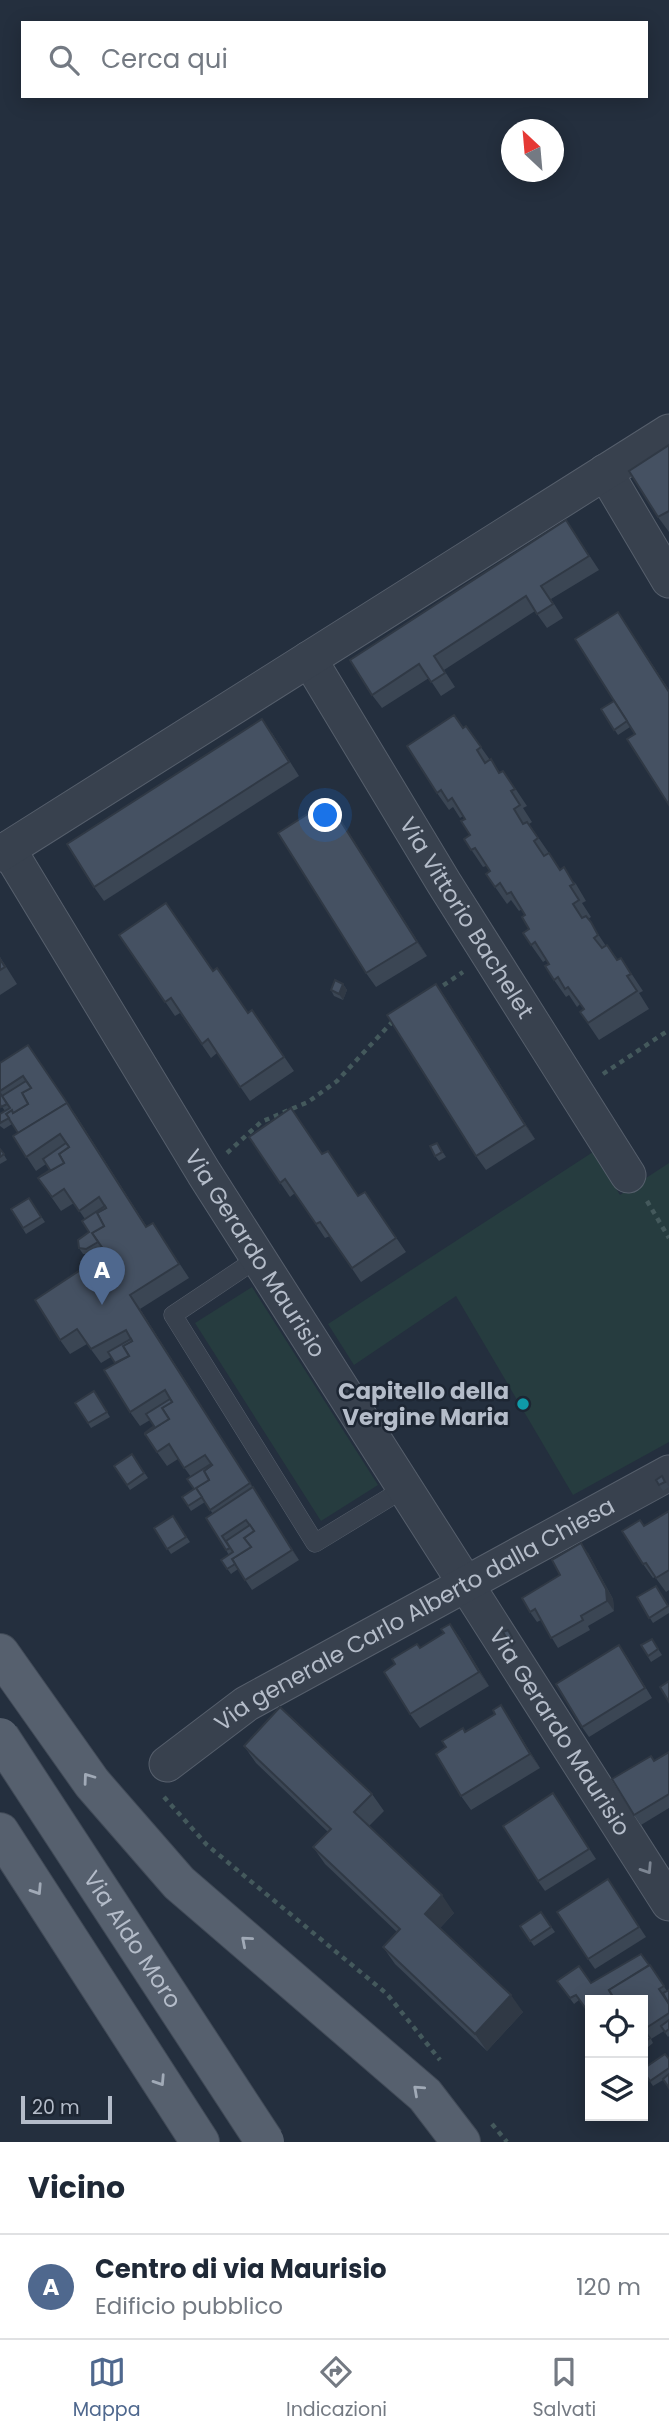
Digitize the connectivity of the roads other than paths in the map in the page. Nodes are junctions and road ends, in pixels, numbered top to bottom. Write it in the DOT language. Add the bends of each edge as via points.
graph roads {
  1 [pos="669,432"];
  2 [pos="604,472"];
  3 [pos="669,580"];
  4 [pos="309,659"];
  5 [pos="4,851"];
  6 [pos="628,1175"];
  7 [pos="258,1258"];
  8 [pos="669,1473"];
  9 [pos="405,1488"];
  10 [pos="465,1585"];
  11 [pos="0,1653"];
  12 [pos="0,1737"];
  13 [pos="162,1776"];
  14 [pos="0,1832"];
  15 [pos="669,1903"];
  16 [pos="475,2131"];
  17 [pos="200,2142"];
  18 [pos="265,2142"];
  1 -- 2 [label="street"];
  2 -- 3 [label="street"];
  2 -- 4 [label="street"];
  4 -- 5 [label="street"];
  4 -- 6 [label="street, Via Vittorio Bachelet"];
  5 -- 7 [label="street, Via Gerardo Maurisio"];
  7 -- 9 [label="street, Via Gerardo Maurisio"];
  7 -- 9 [label="lane" via="173,1315 315,1543"];
  8 -- 10 [label="street, Via generale Carlo Alberto dalla Chiesa"];
  9 -- 10 [label="street, Via Gerardo Maurisio"];
  10 -- 13 [label="street, Via generale Carlo Alberto dalla Chiesa" via="246,1704"];
  10 -- 15 [label="street, Via Gerardo Maurisio, one-way"];
  16 -- 11 [label="main road, one-way" via="425,2095 179,1884 92,1783"];
  12 -- 18 [label="main road, Via Aldo Moro, bridge"];
  14 -- 17 [label="main road, one-way"];
}
